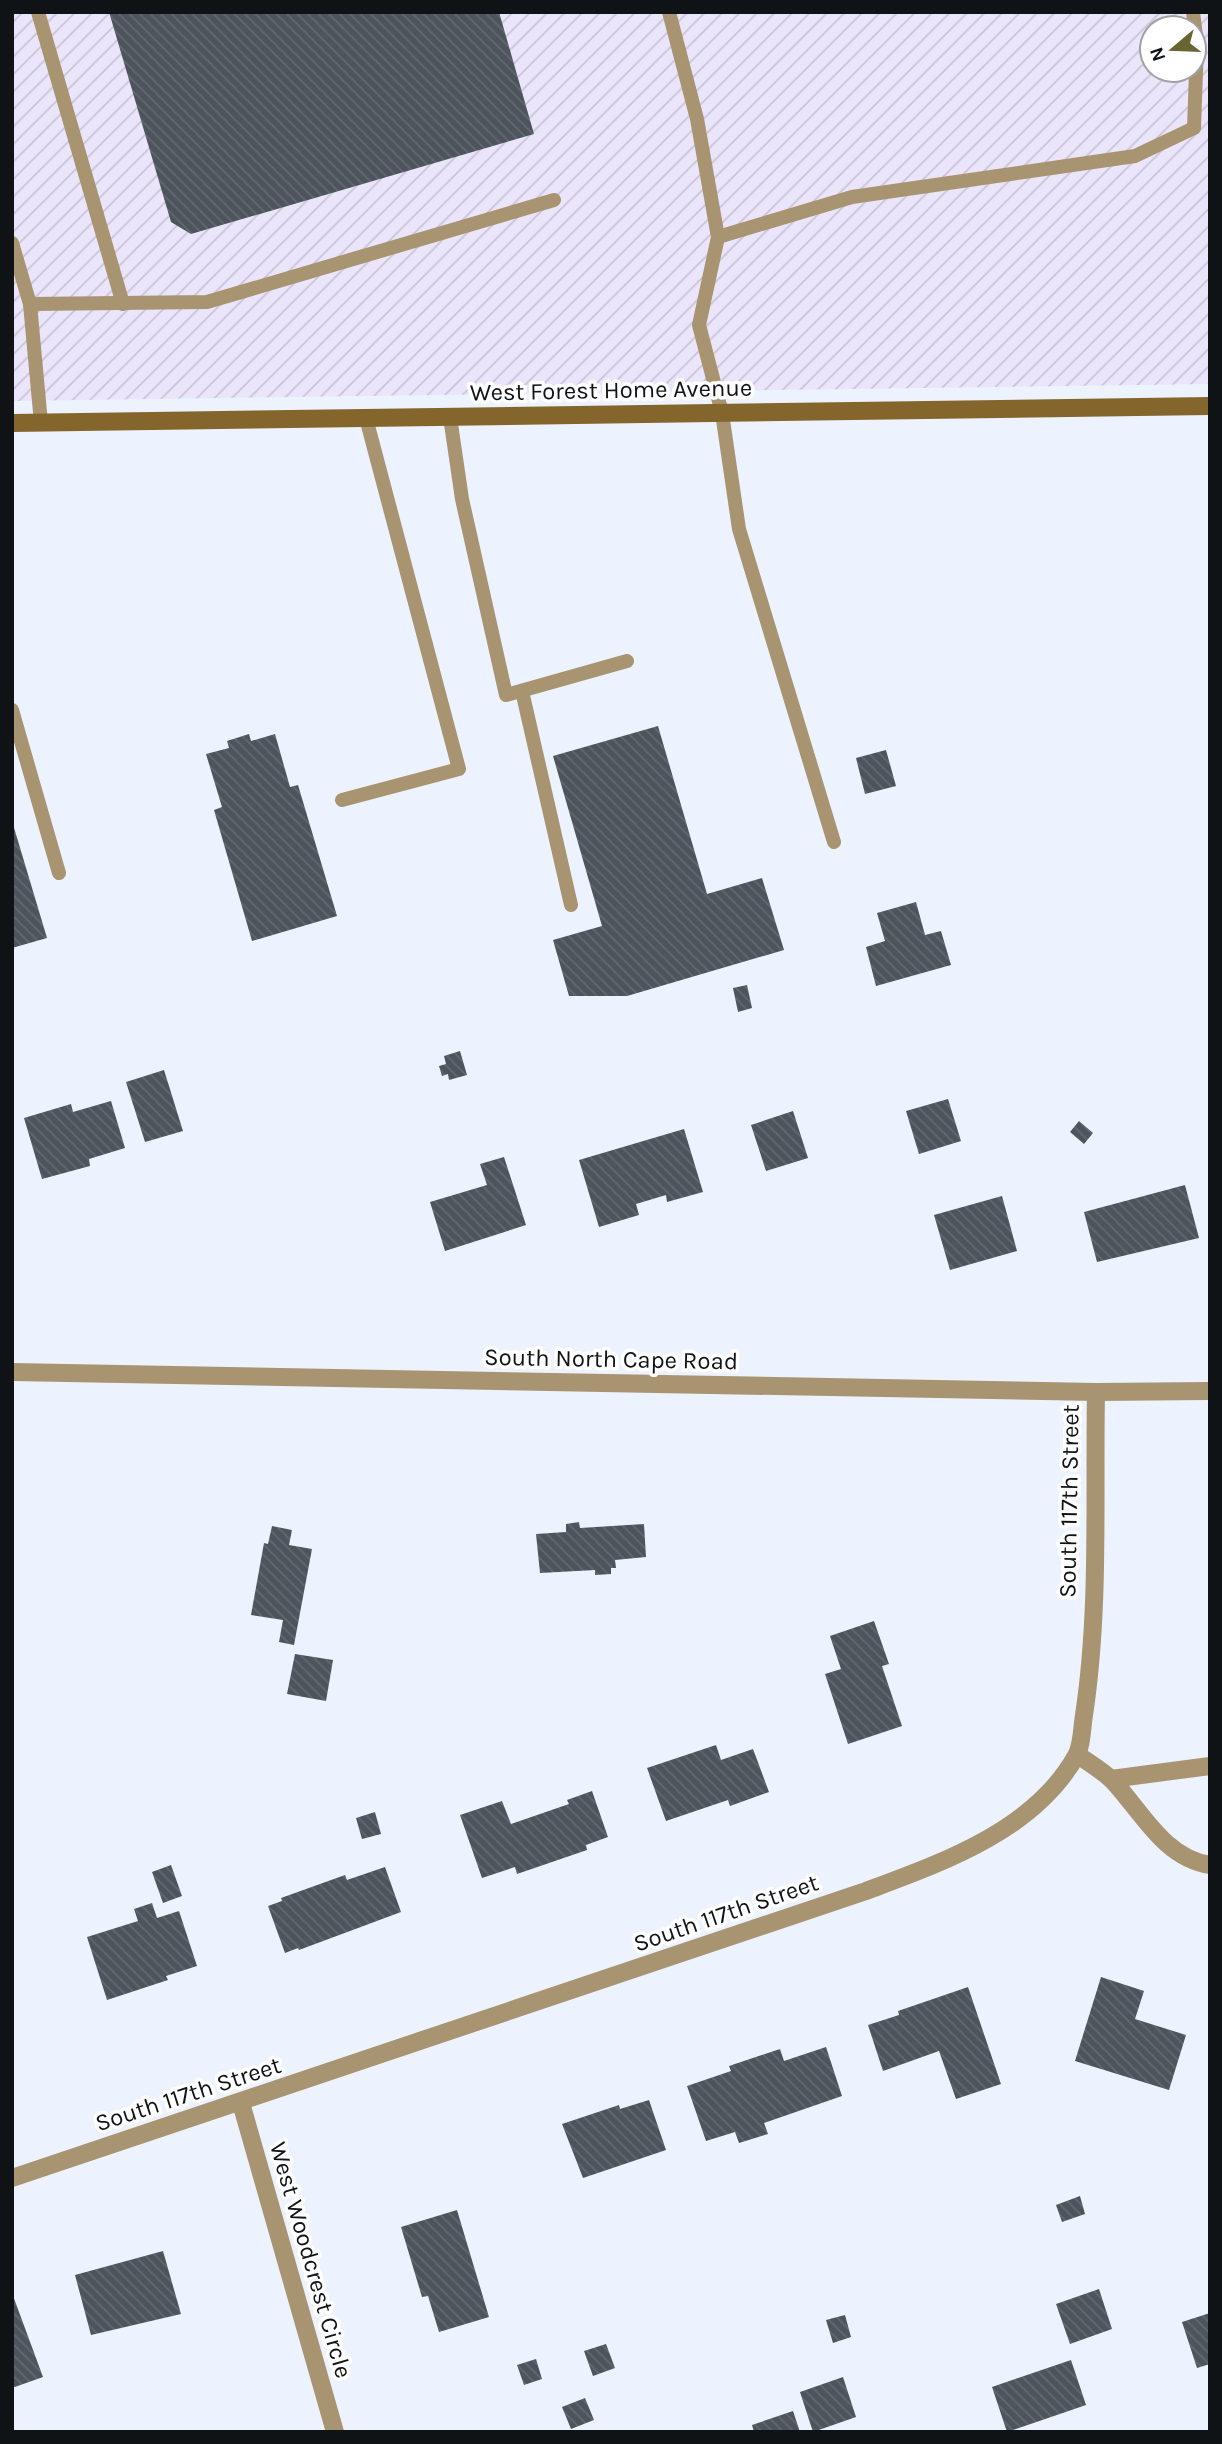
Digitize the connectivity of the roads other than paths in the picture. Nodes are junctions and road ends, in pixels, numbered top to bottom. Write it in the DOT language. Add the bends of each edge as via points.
graph roads {
  1 [pos="38,12"];
  2 [pos="669,12"];
  3 [pos="1194,12"];
  4 [pos="554,200"];
  5 [pos="718,237"];
  6 [pos="12,243"];
  7 [pos="30,304"];
  8 [pos="123,304"];
  9 [pos="1210,406"];
  10 [pos="722,413"];
  11 [pos="450,417"];
  12 [pos="366,418"];
  13 [pos="12,423"];
  14 [pos="41,423"];
  15 [pos="627,660"];
  16 [pos="522,691"];
  17 [pos="12,710"];
  18 [pos="342,800"];
  19 [pos="834,842"];
  20 [pos="59,873"];
  21 [pos="571,905"];
  22 [pos="12,1372"];
  23 [pos="1210,1391"];
  24 [pos="1096,1392"];
  25 [pos="1077,1755"];
  26 [pos="1210,1766"];
  27 [pos="1111,1779"];
  28 [pos="1210,1865"];
  29 [pos="241,2102"];
  30 [pos="12,2178"];
  31 [pos="335,2432"];
  1 -- 8 [label="lane"];
  2 -- 5 [label="lane" via="696,119"];
  3 -- 5 [label="lane" via="1194,128 1159,145 1135,156 852,197"];
  4 -- 8 [label="lane" via="207,302"];
  5 -- 10 [label="lane" via="699,325"];
  6 -- 7 [label="lane"];
  7 -- 8 [label="lane"];
  7 -- 14 [label="lane"];
  9 -- 10 [label="main road, West Forest Home Avenue"];
  10 -- 11 [label="main road, West Forest Home Avenue"];
  10 -- 19 [label="lane" via="739,529"];
  11 -- 12 [label="main road, West Forest Home Avenue"];
  11 -- 16 [label="lane" via="462,499 506,695"];
  12 -- 14 [label="main road, West Forest Home Avenue"];
  12 -- 18 [label="lane" via="459,769"];
  13 -- 14 [label="main road, West Forest Home Avenue"];
  15 -- 16 [label="lane"];
  16 -- 21 [label="lane"];
  17 -- 20 [label="lane"];
  22 -- 24 [label="street, South North Cape Road"];
  23 -- 24 [label="street, South North Cape Road"];
  24 -- 25 [label="street, South 117th Street" via="1088,1684"];
  25 -- 27 [label="street"];
  25 -- 29 [label="street, South 117th Street" via="1048,1792 1004,1829 940,1864"];
  26 -- 27 [label="street"];
  27 -- 28 [label="street" via="1180,1856"];
  29 -- 30 [label="street, South 117th Street"];
  29 -- 31 [label="street, West Woodcrest Circle"];
}
